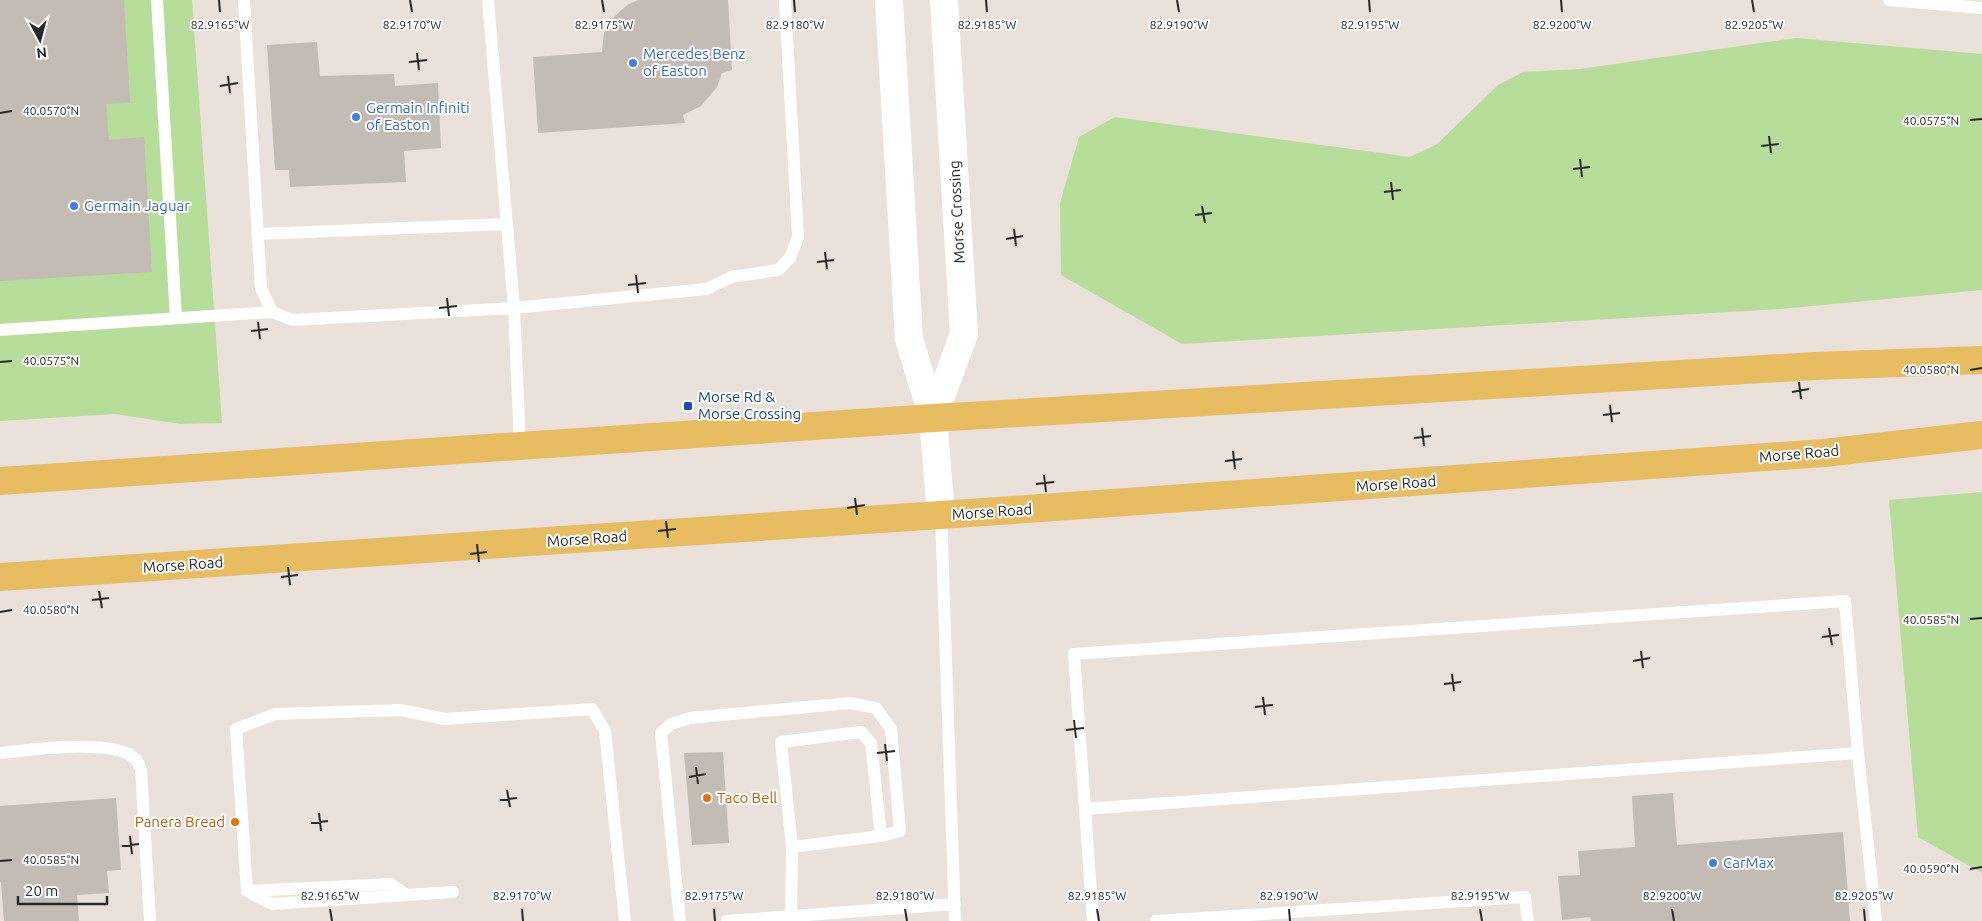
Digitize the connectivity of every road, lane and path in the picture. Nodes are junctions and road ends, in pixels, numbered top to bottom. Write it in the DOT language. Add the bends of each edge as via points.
graph roads {
  1 [pos="157,0"];
  2 [pos="244,0"];
  3 [pos="488,0"];
  4 [pos="785,0"];
  5 [pos="889,0"];
  6 [pos="944,0"];
  7 [pos="1889,0"];
  8 [pos="1982,8"];
  9 [pos="507,224"];
  10 [pos="257,234"];
  11 [pos="514,308"];
  12 [pos="272,312"];
  13 [pos="176,318"];
  14 [pos="0,330"];
  15 [pos="1982,360"];
  16 [pos="933,418"];
  17 [pos="1982,435"];
  18 [pos="520,446"];
  19 [pos="0,481"];
  20 [pos="942,516"];
  21 [pos="0,577"];
  22 [pos="0,753"];
  23 [pos="1858,753"];
  24 [pos="1085,809"];
  25 [pos="881,836"];
  26 [pos="792,847"];
  27 [pos="453,892"];
  28 [pos="955,904"];
  29 [pos="791,916"];
  30 [pos="150,921"];
  31 [pos="625,921"];
  32 [pos="680,921"];
  33 [pos="727,921"];
  34 [pos="956,921"];
  35 [pos="1092,921"];
  36 [pos="1156,921"];
  37 [pos="1528,921"];
  38 [pos="1876,921"];
  1 -- 13 [label="lane"];
  2 -- 10 [label="lane"];
  3 -- 9 [label="lane"];
  4 -- 11 [label="lane" via="798,237 790,258 778,270 731,277 707,289"];
  5 -- 16 [label="main road, Morse Crossing" via="909,339"];
  6 -- 16 [label="main road, Morse Crossing" via="964,334"];
  7 -- 8 [label="lane"];
  9 -- 10 [label="lane"];
  9 -- 11 [label="lane"];
  10 -- 12 [label="lane" via="261,288"];
  11 -- 12 [label="lane" via="293,320"];
  11 -- 18 [label="lane"];
  12 -- 13 [label="lane"];
  13 -- 14 [label="lane"];
  15 -- 16 [label="main road" via="1815,366"];
  16 -- 18 [label="main road"];
  16 -- 20 [label="main road, Morse Crossing"];
  17 -- 20 [label="main road, Morse Road" via="1824,453"];
  18 -- 19 [label="main road"];
  20 -- 21 [label="main road, Morse Road"];
  20 -- 28 [label="lane"];
  22 -- 30 [label="lane" via="81,746 121,750 136,759 141,770"];
  23 -- 24 [label="lane"];
  23 -- 24 [label="lane" via="1845,601 1074,654"];
  23 -- 38 [label="lane"];
  24 -- 35 [label="lane"];
  25 -- 26 [label="lane"];
  25 -- 26 [label="lane" via="871,743 861,732 781,742"];
  25 -- 32 [label="lane" via="900,831 891,729 876,708 850,703 690,718 671,724 661,733"];
  26 -- 29 [label="lane"];
  27 -- 31 [label="lane" via="272,904 247,891 236,729 274,714 400,710 445,719 592,709 605,731"];
  28 -- 29 [label="lane"];
  28 -- 34 [label="lane"];
  29 -- 33 [label="lane"];
  36 -- 37 [label="lane" via="1525,897"];
}
